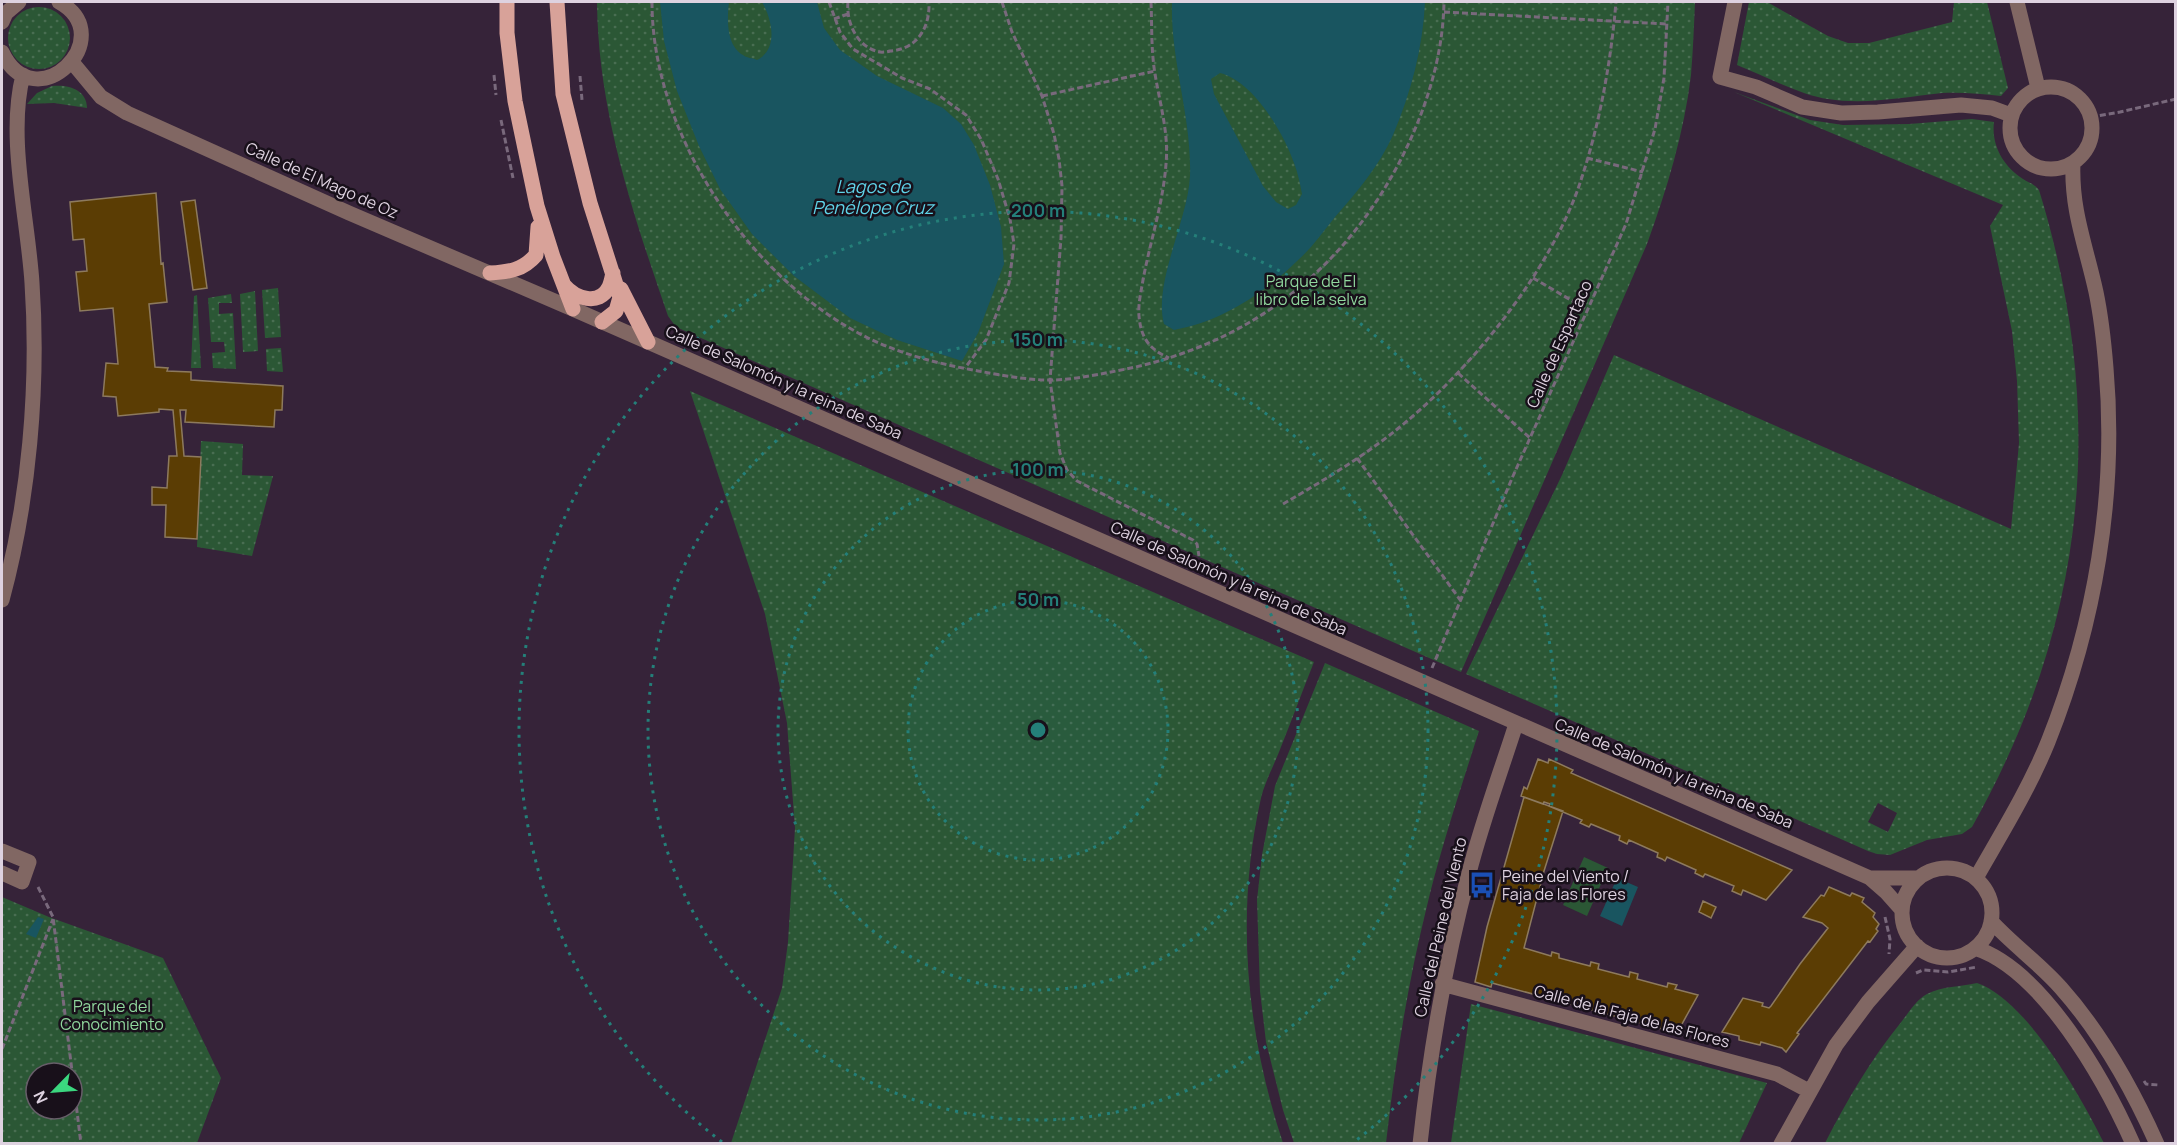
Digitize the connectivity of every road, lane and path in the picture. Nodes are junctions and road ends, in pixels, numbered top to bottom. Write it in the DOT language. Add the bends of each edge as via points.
graph roads {
  1 [pos="19,2"];
  2 [pos="507,2"];
  3 [pos="557,2"];
  4 [pos="652,2"];
  5 [pos="829,2"];
  6 [pos="848,2"];
  7 [pos="929,2"];
  8 [pos="1002,2"];
  9 [pos="1151,2"];
  10 [pos="1444,2"];
  11 [pos="1616,2"];
  12 [pos="1668,2"];
  13 [pos="1735,2"];
  14 [pos="2017,2"];
  15 [pos="64,3"];
  16 [pos="1444,12"];
  17 [pos="848,14"];
  18 [pos="834,19"];
  19 [pos="1614,21"];
  20 [pos="2,22"];
  21 [pos="1668,24"];
  22 [pos="2,52"];
  23 [pos="877,52"];
  24 [pos="870,59"];
  25 [pos="72,62"];
  26 [pos="494,68"];
  27 [pos="1155,71"];
  28 [pos="23,75"];
  29 [pos="579,76"];
  30 [pos="2038,88"];
  31 [pos="1042,96"];
  32 [pos="497,98"];
  33 [pos="2175,99"];
  34 [pos="583,107"];
  35 [pos="2011,115"];
  36 [pos="2091,117"];
  37 [pos="500,118"];
  38 [pos="1587,158"];
  39 [pos="2073,163"];
  40 [pos="1643,172"];
  41 [pos="515,187"];
  42 [pos="537,206"];
  43 [pos="490,273"];
  44 [pos="613,273"];
  45 [pos="1533,278"];
  46 [pos="564,285"];
  47 [pos="573,309"];
  48 [pos="1588,310"];
  49 [pos="602,322"];
  50 [pos="648,342"];
  51 [pos="1170,358"];
  52 [pos="965,368"];
  53 [pos="1458,373"];
  54 [pos="1050,380"];
  55 [pos="1530,438"];
  56 [pos="1357,458"];
  57 [pos="1283,504"];
  58 [pos="1199,556"];
  59 [pos="2,600"];
  60 [pos="1461,601"];
  61 [pos="1426,684"];
  62 [pos="1516,724"];
  63 [pos="2,851"];
  64 [pos="2,873"];
  65 [pos="1870,878"];
  66 [pos="1918,878"];
  67 [pos="1976,878"];
  68 [pos="35,881"];
  69 [pos="1902,910"];
  70 [pos="1884,915"];
  71 [pos="53,917"];
  72 [pos="1991,921"];
  73 [pos="1917,946"];
  74 [pos="1975,948"];
  75 [pos="1890,956"];
  76 [pos="1980,967"];
  77 [pos="1912,975"];
  78 [pos="1442,984"];
  79 [pos="2,1049"];
  80 [pos="1809,1091"];
  81 [pos="81,1143"];
  82 [pos="1420,1143"];
  83 [pos="1781,1143"];
  84 [pos="2133,1143"];
  85 [pos="2157,1143"];
  1 -- 20 [label="street"];
  2 -- 42 [label="main road" via="515,101"];
  3 -- 44 [label="main road" via="563,94 590,203"];
  4 -- 52 [label="path" via="660,64 676,121 699,172 746,240 792,286 855,331 904,353"];
  5 -- 18 [label="path"];
  6 -- 17 [label="path"];
  7 -- 23 [label="path" via="930,15 918,39 906,47"];
  8 -- 31 [label="path"];
  9 -- 27 [label="path"];
  10 -- 16 [label="path"];
  11 -- 19 [label="path"];
  12 -- 21 [label="path, Calle de Espartaco"];
  13 -- 35 [label="street" via="1720,77 1802,107 1841,113 1961,105 1992,108"];
  14 -- 30 [label="street"];
  15 -- 25 [label="street" via="79,24 81,34"];
  16 -- 19 [label="path"];
  16 -- 51 [label="path" via="1435,69 1413,135 1366,217 1327,262 1280,303 1234,332"];
  17 -- 18 [label="path"];
  17 -- 23 [label="path" via="856,36"];
  18 -- 24 [label="path" via="853,49"];
  19 -- 21 [label="path"];
  19 -- 38 [label="path" via="1610,60"];
  21 -- 40 [label="path, Calle de Espartaco" via="1664,78"];
  22 -- 28 [label="street" via="11,67"];
  23 -- 24 [label="path"];
  24 -- 52 [label="path" via="930,89 966,115 981,139 1004,199 1014,244 1009,283 986,340"];
  25 -- 28 [label="street" via="64,71 47,78"];
  25 -- 43 [label="street, Calle de El Mago de Oz" via="95,91 115,107"];
  26 -- 32 [label="path"];
  27 -- 31 [label="path"];
  27 -- 51 [label="path" via="1167,161 1138,308 1144,339 1158,353"];
  28 -- 59 [label="street" via="17,120 32,283 33,406 18,519"];
  29 -- 34 [label="path"];
  30 -- 35 [label="street" via="2021,98"];
  30 -- 36 [label="street" via="2064,88 2085,104"];
  31 -- 54 [label="path" via="1054,134 1062,186"];
  33 -- 36 [label="path"];
  35 -- 39 [label="street" via="2011,140 2025,160 2049,169"];
  36 -- 39 [label="street" via="2091,137"];
  37 -- 41 [label="path"];
  38 -- 40 [label="path"];
  38 -- 45 [label="path" via="1562,225"];
  39 -- 67 [label="street" via="2073,201 2096,292 2106,367 2107,474 2098,566 2083,637 2047,743"];
  40 -- 48 [label="path, Calle de Espartaco" via="1626,224"];
  42 -- 43 [label="main road" via="536,255 518,270"];
  42 -- 46 [label="main road"];
  43 -- 47 [label="street, Calle de El Mago de Oz"];
  44 -- 46 [label="main road" via="609,289 591,299 580,298"];
  44 -- 49 [label="main road" via="619,306"];
  44 -- 50 [label="main road"];
  45 -- 48 [label="path"];
  45 -- 53 [label="path"];
  46 -- 47 [label="main road"];
  47 -- 49 [label="street, Calle de Salomón y la reina de Saba"];
  48 -- 55 [label="path, Calle de Espartaco"];
  49 -- 50 [label="street, Calle de Salomón y la reina de Saba"];
  50 -- 61 [label="street, Calle de Salomón y la reina de Saba"];
  51 -- 54 [label="path"];
  52 -- 54 [label="path"];
  53 -- 55 [label="path"];
  53 -- 56 [label="path" via="1420,410"];
  54 -- 58 [label="path" via="1060,453 1067,470 1091,489 1193,540"];
  55 -- 60 [label="path, Calle de Espartaco"];
  56 -- 57 [label="path"];
  56 -- 60 [label="path"];
  60 -- 61 [label="path, Calle de Espartaco"];
  61 -- 62 [label="street, Calle de Salomón y la reina de Saba"];
  62 -- 65 [label="street, Calle de Salomón y la reina de Saba"];
  62 -- 78 [label="street, Calle del Peine del Viento" via="1469,870"];
  63 -- 64 [label="street" via="29,862 22,882"];
  65 -- 66 [label="street, Calle de Salomón y la reina de Saba"];
  65 -- 69 [label="street, Calle de Salomón y la reina de Saba"];
  66 -- 67 [label="street" via="1942,868 1960,870"];
  66 -- 69 [label="street" via="1907,893"];
  67 -- 72 [label="street" via="1991,902"];
  68 -- 71 [label="path"];
  69 -- 73 [label="street" via="1905,930"];
  70 -- 75 [label="path" via="1890,934"];
  71 -- 79 [label="path"];
  71 -- 81 [label="path"];
  72 -- 74 [label="street" via="1986,936"];
  72 -- 85 [label="street" via="2060,987 2091,1025 2118,1066"];
  73 -- 74 [label="street" via="1945,958 1961,956"];
  73 -- 80 [label="street" via="1868,1002"];
  74 -- 84 [label="street" via="2006,964 2057,1015 2096,1072"];
  76 -- 77 [label="path" via="1948,972 1923,970"];
  78 -- 80 [label="street, Calle de la Faja de las Flores" via="1777,1074"];
  78 -- 82 [label="street, Calle del Peine del Viento"];
  80 -- 83 [label="street"];
}
